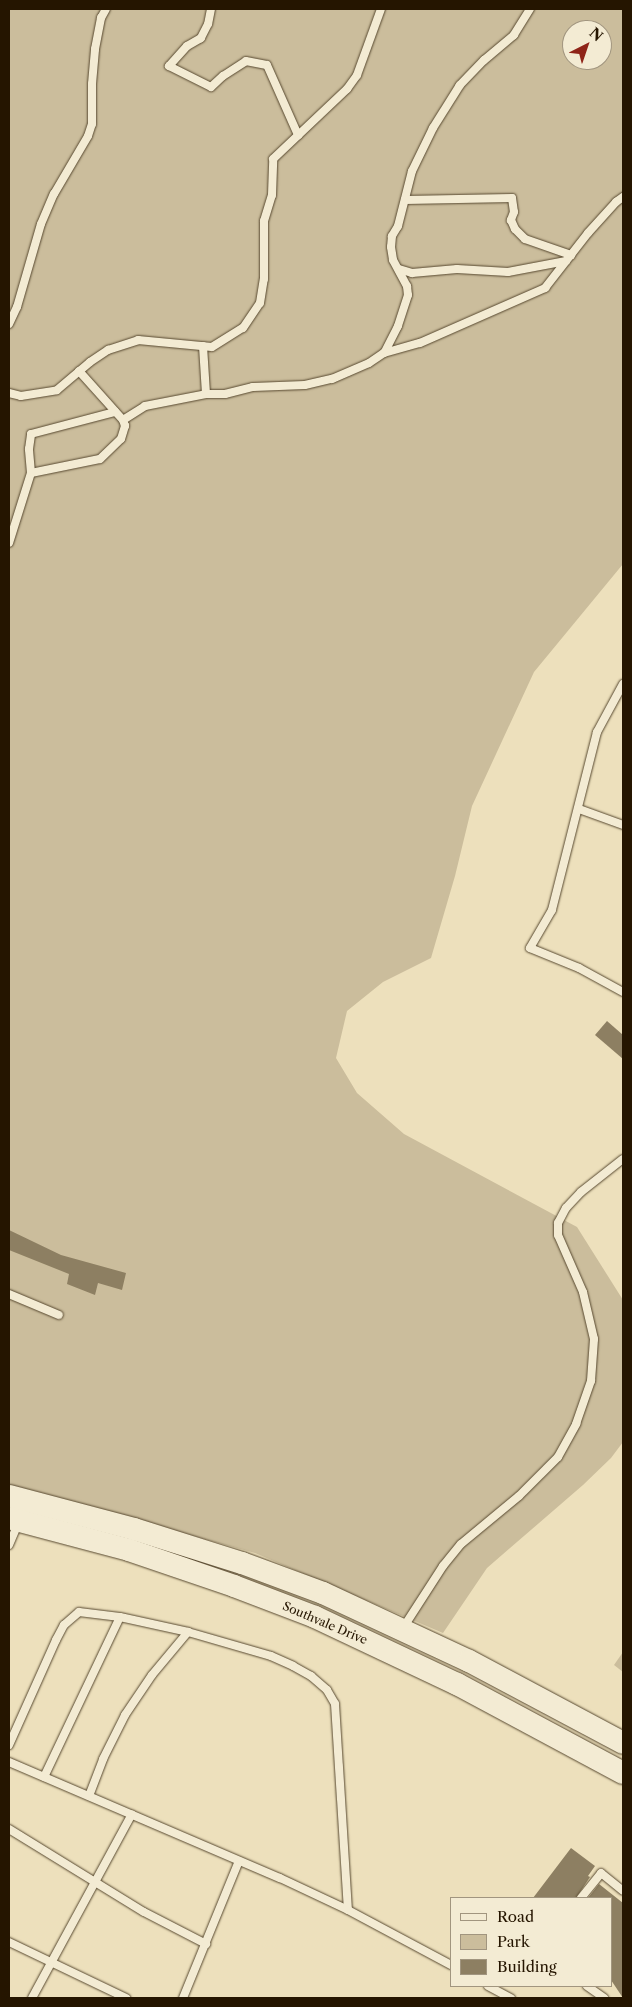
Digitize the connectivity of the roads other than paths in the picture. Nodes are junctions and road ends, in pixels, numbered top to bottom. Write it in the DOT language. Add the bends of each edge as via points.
graph roads {
  1 [pos="106,9"];
  2 [pos="211,9"];
  3 [pos="381,9"];
  4 [pos="530,9"];
  5 [pos="298,135"];
  6 [pos="623,197"];
  7 [pos="404,200"];
  8 [pos="568,258"];
  9 [pos="399,269"];
  10 [pos="9,324"];
  11 [pos="203,346"];
  12 [pos="384,353"];
  13 [pos="78,371"];
  14 [pos="9,393"];
  15 [pos="206,394"];
  16 [pos="116,412"];
  17 [pos="123,420"];
  18 [pos="31,473"];
  19 [pos="9,543"];
  20 [pos="623,684"];
  21 [pos="579,809"];
  22 [pos="623,825"];
  23 [pos="623,992"];
  24 [pos="623,1159"];
  25 [pos="9,1294"];
  26 [pos="59,1315"];
  27 [pos="18,1509"];
  28 [pos="9,1545"];
  29 [pos="120,1617"];
  30 [pos="402,1629"];
  31 [pos="188,1632"];
  32 [pos="623,1743"];
  33 [pos="9,1745"];
  34 [pos="9,1762"];
  35 [pos="623,1773"];
  36 [pos="44,1777"];
  37 [pos="89,1796"];
  38 [pos="132,1814"];
  39 [pos="9,1829"];
  40 [pos="239,1861"];
  41 [pos="95,1881"];
  42 [pos="623,1890"];
  43 [pos="582,1897"];
  44 [pos="348,1910"];
  45 [pos="9,1942"];
  46 [pos="206,1944"];
  47 [pos="52,1962"];
  48 [pos="450,1964"];
  49 [pos="490,1987"];
  50 [pos="588,1987"];
  51 [pos="32,1998"];
  52 [pos="126,1998"];
  53 [pos="183,1998"];
  54 [pos="511,1998"];
  55 [pos="604,1998"];
  1 -- 10 [label="lane" via="94,49 92,124 41,224"];
  2 -- 5 [label="lane" via="201,38 187,46 170,66 211,88 246,61 267,65"];
  3 -- 5 [label="lane" via="358,76"];
  4 -- 7 [label="lane" via="514,36 471,73 452,96 432,128 412,171"];
  5 -- 11 [label="lane" via="273,159 272,195 264,221 264,280 260,303 243,328 212,347"];
  6 -- 8 [label="lane"];
  7 -- 8 [label="lane" via="512,198 514,229 525,239"];
  7 -- 9 [label="lane" via="398,226 392,236 393,260"];
  8 -- 9 [label="lane" via="508,272 457,268 412,273"];
  8 -- 12 [label="lane" via="545,288 420,343"];
  9 -- 12 [label="lane" via="408,296"];
  11 -- 13 [label="lane" via="138,340 108,350"];
  11 -- 15 [label="lane"];
  12 -- 15 [label="lane" via="332,379 305,385 253,387 225,394"];
  13 -- 14 [label="lane" via="57,390 21,396"];
  13 -- 16 [label="lane"];
  15 -- 17 [label="lane" via="145,406"];
  16 -- 17 [label="lane"];
  16 -- 18 [label="lane" via="31,434"];
  17 -- 18 [label="lane" via="125,426 121,439 100,459"];
  18 -- 19 [label="lane"];
  20 -- 21 [label="lane" via="597,732"];
  21 -- 22 [label="lane"];
  21 -- 23 [label="lane" via="552,910 530,948 579,968"];
  24 -- 30 [label="lane" via="581,1192 566,1208 558,1223 558,1235 584,1292 594,1339 591,1381 576,1424 558,1457 519,1496 461,1544"];
  25 -- 26 [label="lane"];
  27 -- 28 [label="lane"];
  27 -- 30 [label="street, Southvale Drive" via="134,1529 323,1593"];
  27 -- 35 [label="street, Southvale Drive" via="315,1617 457,1684"];
  29 -- 31 [label="lane"];
  29 -- 33 [label="lane" via="87,1611 71,1616 56,1640"];
  29 -- 36 [label="lane"];
  30 -- 32 [label="street, Southvale Drive"];
  31 -- 37 [label="lane" via="152,1675 125,1715"];
  31 -- 44 [label="lane" via="271,1656 311,1676 327,1690 335,1704"];
  34 -- 36 [label="lane"];
  36 -- 37 [label="lane"];
  37 -- 38 [label="lane"];
  38 -- 40 [label="lane"];
  38 -- 41 [label="lane"];
  39 -- 41 [label="lane"];
  40 -- 44 [label="lane"];
  40 -- 46 [label="lane"];
  41 -- 46 [label="lane" via="144,1912"];
  41 -- 47 [label="lane"];
  42 -- 43 [label="lane" via="600,1873"];
  44 -- 48 [label="lane"];
  45 -- 47 [label="lane"];
  46 -- 53 [label="lane"];
  47 -- 51 [label="lane"];
  47 -- 52 [label="lane"];
  49 -- 54 [label="lane"];
  50 -- 55 [label="lane"];
}
